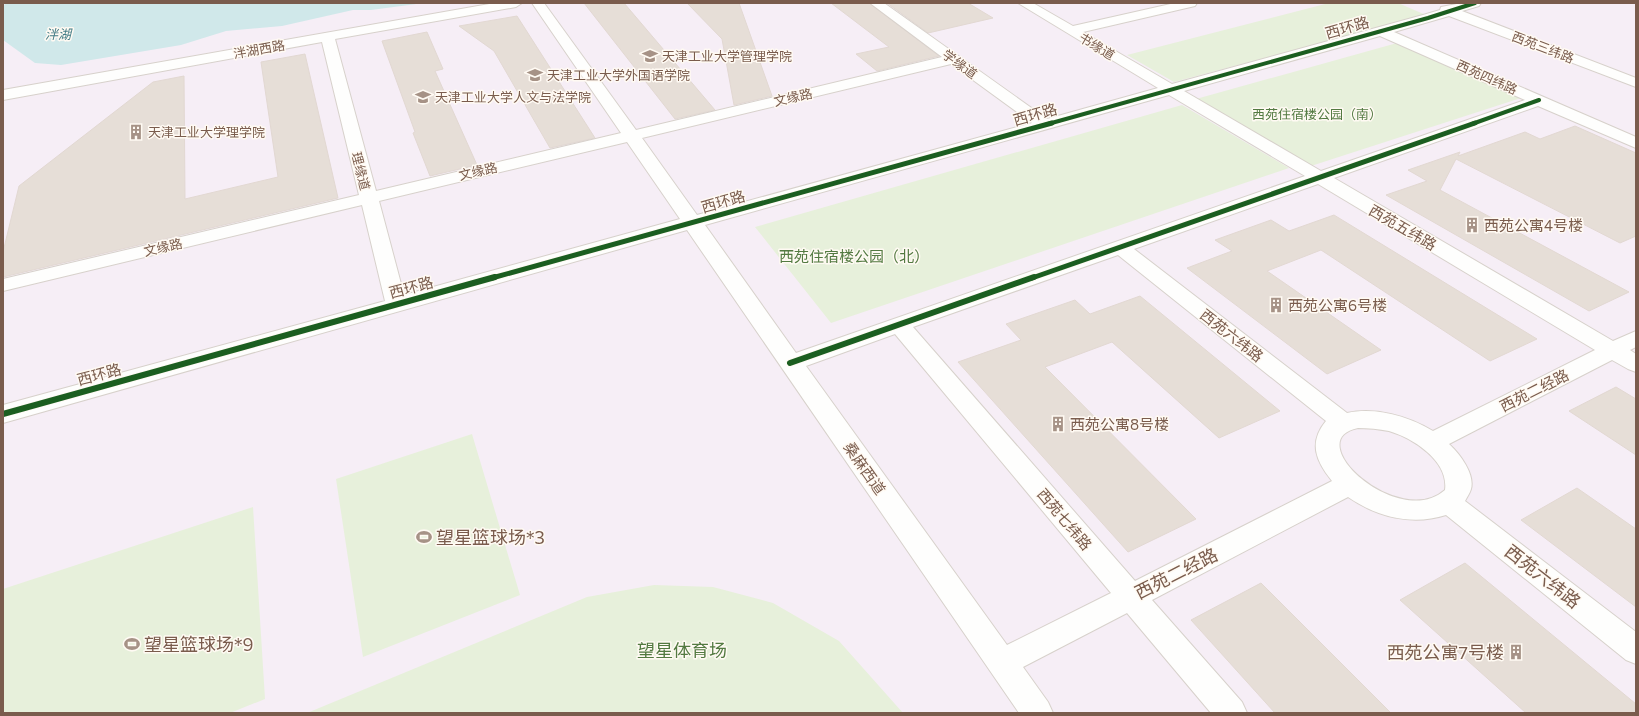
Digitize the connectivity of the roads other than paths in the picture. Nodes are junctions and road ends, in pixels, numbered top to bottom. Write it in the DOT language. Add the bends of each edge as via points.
graph roads {
  1 [pos="516,3"];
  2 [pos="538,3"];
  3 [pos="876,3"];
  4 [pos="1024,3"];
  5 [pos="1191,3"];
  6 [pos="1428,3"];
  7 [pos="1475,3"];
  8 [pos="1449,11"];
  9 [pos="1071,31"];
  10 [pos="1381,31"];
  11 [pos="328,37"];
  12 [pos="954,59"];
  13 [pos="1636,84"];
  14 [pos="1170,90"];
  15 [pos="3,95"];
  16 [pos="1539,100"];
  17 [pos="1045,125"];
  18 [pos="631,135"];
  19 [pos="1636,143"];
  20 [pos="1318,178"];
  21 [pos="368,198"];
  22 [pos="692,223"];
  23 [pos="1120,247"];
  24 [pos="3,285"];
  25 [pos="396,305"];
  26 [pos="899,325"];
  27 [pos="1636,338"];
  28 [pos="1613,350"];
  29 [pos="790,362"];
  30 [pos="1636,364"];
  31 [pos="3,414"];
  32 [pos="1343,422"];
  33 [pos="1432,443"];
  34 [pos="1350,484"];
  35 [pos="1450,503"];
  36 [pos="1130,596"];
  37 [pos="1636,650"];
  38 [pos="1002,663"];
  39 [pos="1037,713"];
  40 [pos="1231,713"];
  1 -- 11 [label="street, 泮湖西路"];
  2 -- 18 [label="street, 桑麻西道"];
  3 -- 12 [label="street, 学缘道"];
  4 -- 9 [label="street, 书缘道"];
  5 -- 9 [label="street"];
  6 -- 8 [label="street, 西苑三纬路"];
  7 -- 8 [label="street, 西环路"];
  8 -- 10 [label="street, 西环路"];
  8 -- 13 [label="street, 西苑三纬路"];
  9 -- 14 [label="street, 书缘道"];
  10 -- 14 [label="street, 西环路"];
  10 -- 16 [label="street, 西苑四纬路"];
  11 -- 15 [label="street, 泮湖西路"];
  11 -- 21 [label="street, 理缘道"];
  12 -- 17 [label="street, 学缘道"];
  12 -- 18 [label="street, 文缘路"];
  14 -- 17 [label="street, 西环路"];
  14 -- 20 [label="street, 西苑五纬路"];
  16 -- 19 [label="street, 西苑四纬路"];
  16 -- 20 [label="street"];
  17 -- 22 [label="street, 西环路"];
  18 -- 21 [label="street, 文缘路"];
  18 -- 22 [label="street, 桑麻西道"];
  20 -- 23 [label="street"];
  20 -- 28 [label="street, 西苑五纬路"];
  21 -- 24 [label="street, 文缘路"];
  21 -- 25 [label="street, 理缘道"];
  22 -- 25 [label="street, 西环路"];
  22 -- 29 [label="street, 桑麻西道"];
  23 -- 26 [label="street"];
  23 -- 32 [label="street, 西苑六纬路"];
  25 -- 31 [label="street, 西环路"];
  26 -- 29 [label="street"];
  26 -- 36 [label="street, 西苑七纬路"];
  27 -- 28 [label="street, 西苑二经路"];
  28 -- 30 [label="street, 西苑五纬路"];
  28 -- 33 [label="street, 西苑二经路"];
  29 -- 38 [label="street, 桑麻西道"];
  32 -- 33 [label="street" via="1370,419 1395,424"];
  32 -- 34 [label="street" via="1334,428 1328,437 1327,447 1330,459 1338,472"];
  33 -- 35 [label="street" via="1445,455 1458,481 1457,493"];
  34 -- 35 [label="street" via="1384,504 1403,509 1422,511"];
  34 -- 36 [label="street, 西苑二经路"];
  35 -- 37 [label="street, 西苑六纬路"];
  36 -- 38 [label="street, 西苑二经路"];
  36 -- 40 [label="street, 西苑七纬路"];
  38 -- 39 [label="street, 桑麻西道"];
}
